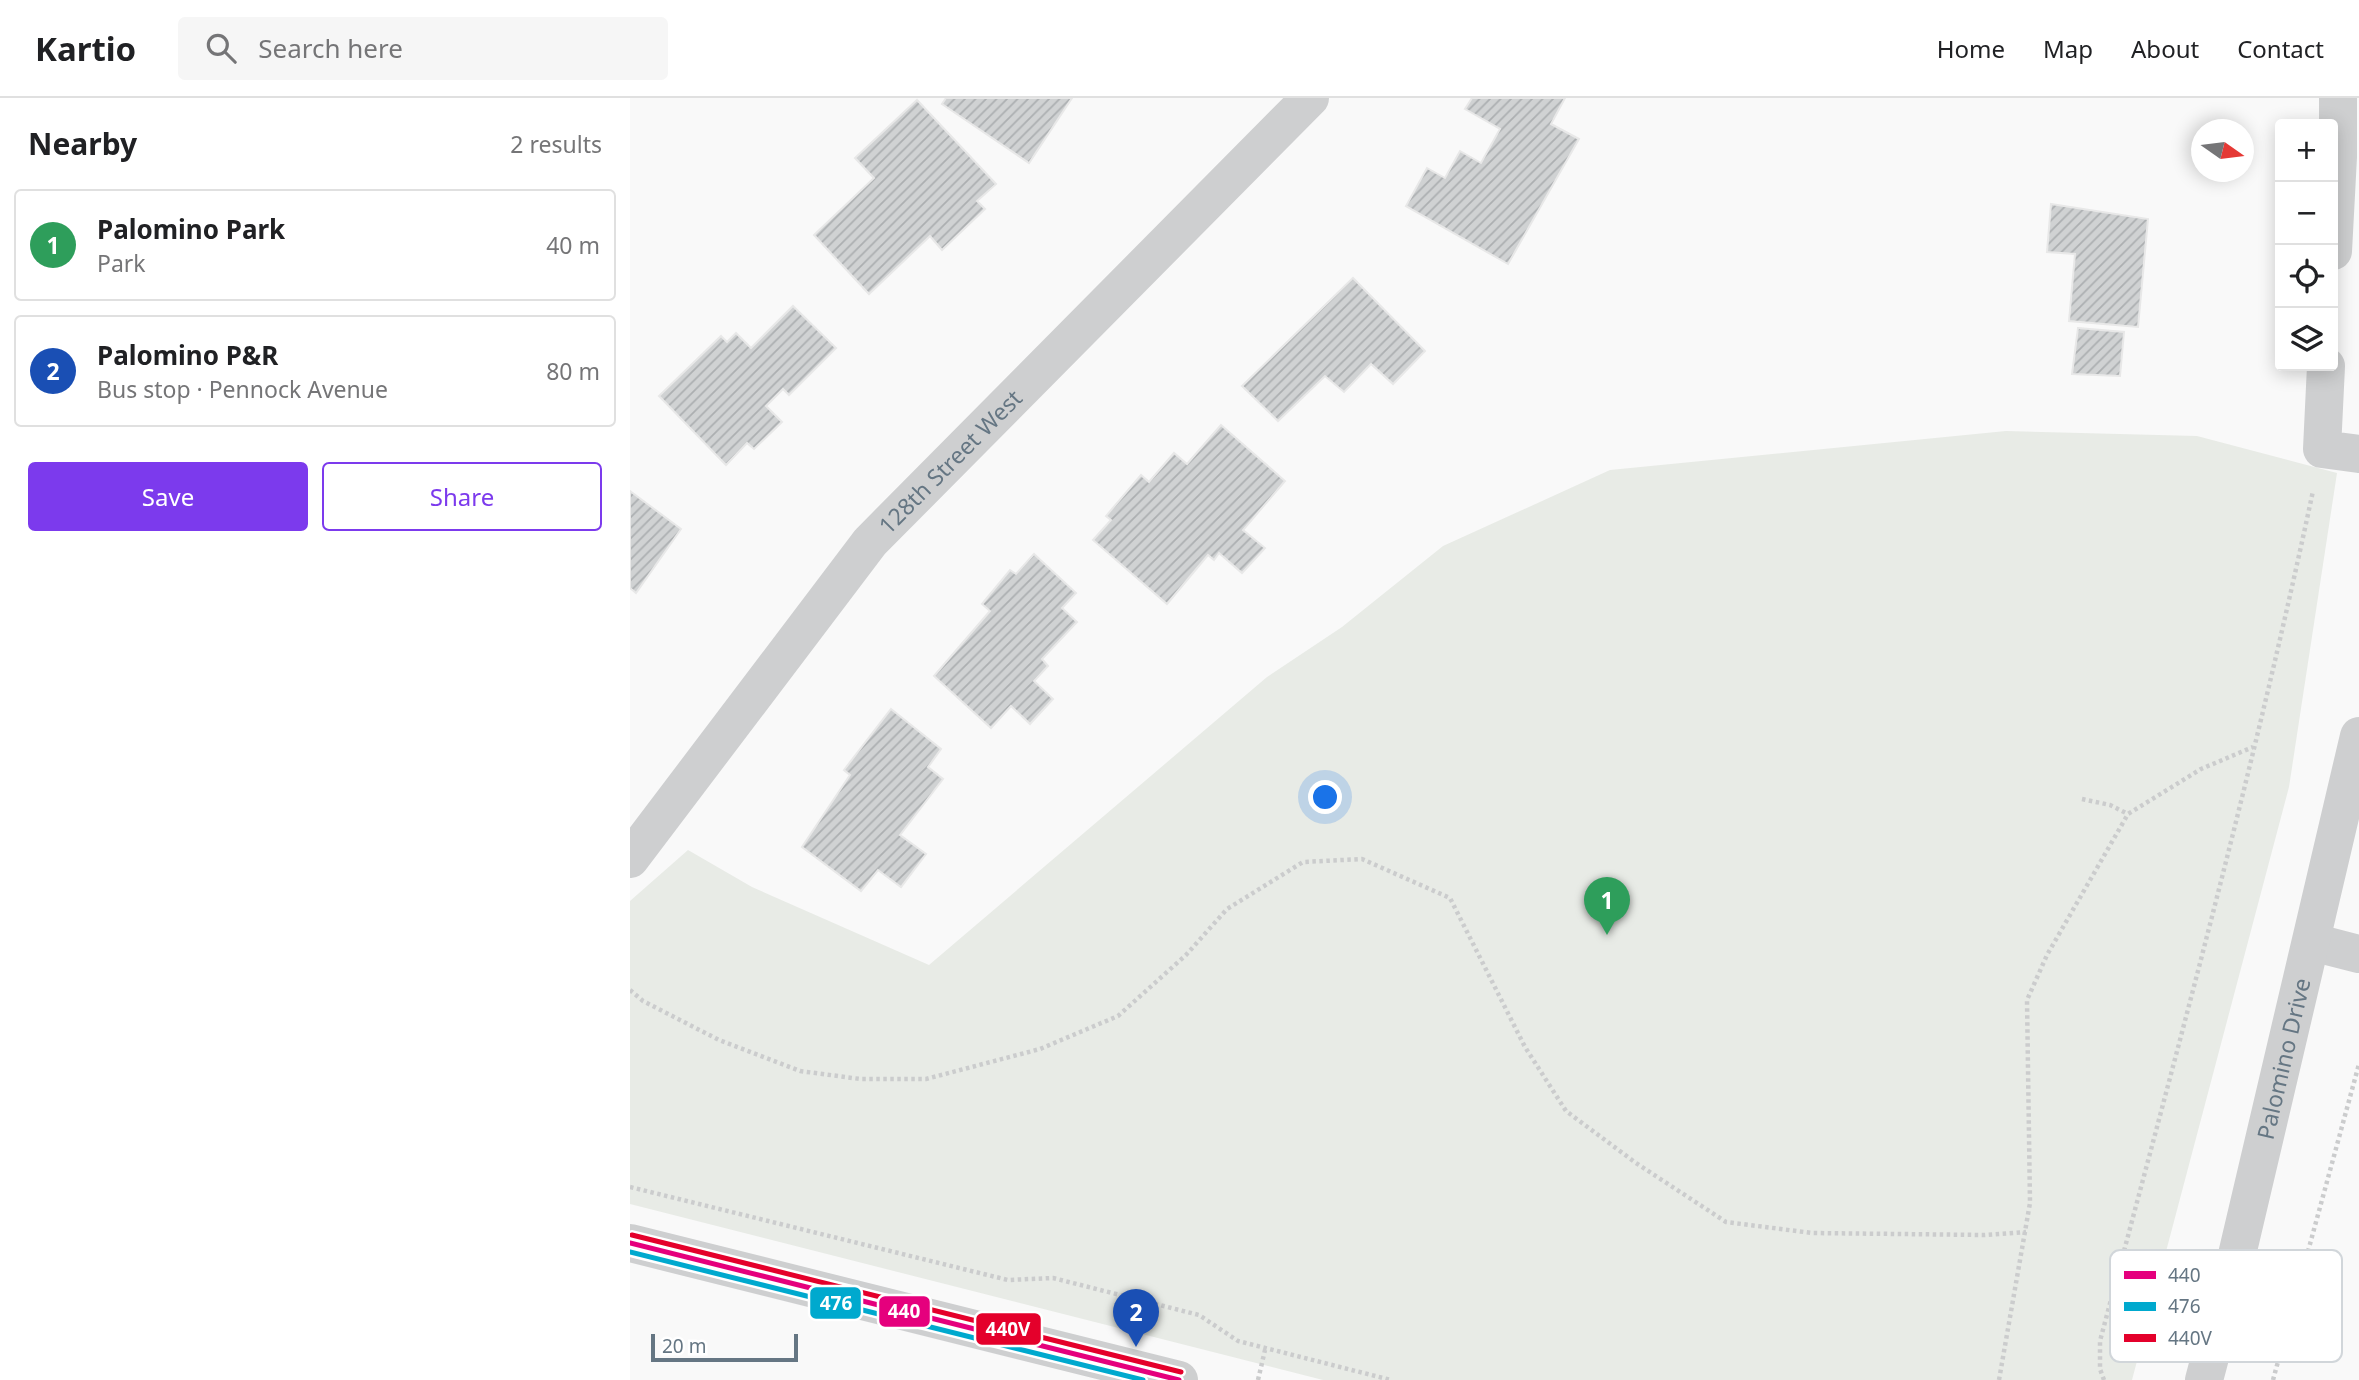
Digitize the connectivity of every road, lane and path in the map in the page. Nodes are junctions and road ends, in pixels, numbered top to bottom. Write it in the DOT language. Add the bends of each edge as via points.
graph roads {
  1 [pos="1310,98"];
  2 [pos="2338,98"];
  3 [pos="2333,245"];
  4 [pos="2326,371"];
  5 [pos="2322,449"];
  6 [pos="2359,454"];
  7 [pos="2359,736"];
  8 [pos="2254,746"];
  9 [pos="2082,799"];
  10 [pos="2128,814"];
  11 [pos="630,859"];
  12 [pos="2312,942"];
  13 [pos="2359,954"];
  14 [pos="630,990"];
  15 [pos="2359,1064"];
  16 [pos="630,1187"];
  17 [pos="2026,1232"];
  18 [pos="630,1243"];
  19 [pos="2124,1250"];
  20 [pos="2238,1250"];
  21 [pos="2308,1250"];
  22 [pos="2110,1303"];
  23 [pos="1265,1350"];
  24 [pos="2209,1362"];
  25 [pos="2278,1362"];
  26 [pos="1179,1380"];
  27 [pos="1258,1380"];
  28 [pos="1391,1380"];
  29 [pos="1999,1380"];
  30 [pos="2104,1380"];
  31 [pos="2204,1380"];
  32 [pos="2273,1380"];
  1 -- 11 [label="street, 128th Street West" via="870,542"];
  2 -- 3 [label="street"];
  4 -- 5 [label="street"];
  5 -- 6 [label="street"];
  5 -- 8 [label="path" via="2281,644"];
  7 -- 12 [label="street, Palomino Drive"];
  8 -- 10 [label="path" via="2201,769"];
  8 -- 19 [label="path"];
  9 -- 10 [label="path"];
  10 -- 17 [label="path" via="2047,955 2027,1000 2031,1171"];
  12 -- 13 [label="street"];
  12 -- 20 [label="street, Palomino Drive"];
  14 -- 17 [label="path" via="719,1040 800,1072 860,1079 926,1079 1040,1049 1118,1016 1186,956 1227,909 1303,862 1363,859 1450,898 1525,1047 1566,1111 1726,1222 1812,1233 1985,1236"];
  15 -- 21 [label="path"];
  16 -- 23 [label="path" via="1008,1280 1053,1278 1199,1315 1238,1341"];
  17 -- 29 [label="path"];
  18 -- 26 [label="street"];
  22 -- 30 [label="path" via="2100,1341"];
  23 -- 27 [label="path"];
  23 -- 28 [label="path"];
  24 -- 31 [label="street, Palomino Drive"];
  25 -- 32 [label="path"];
}
